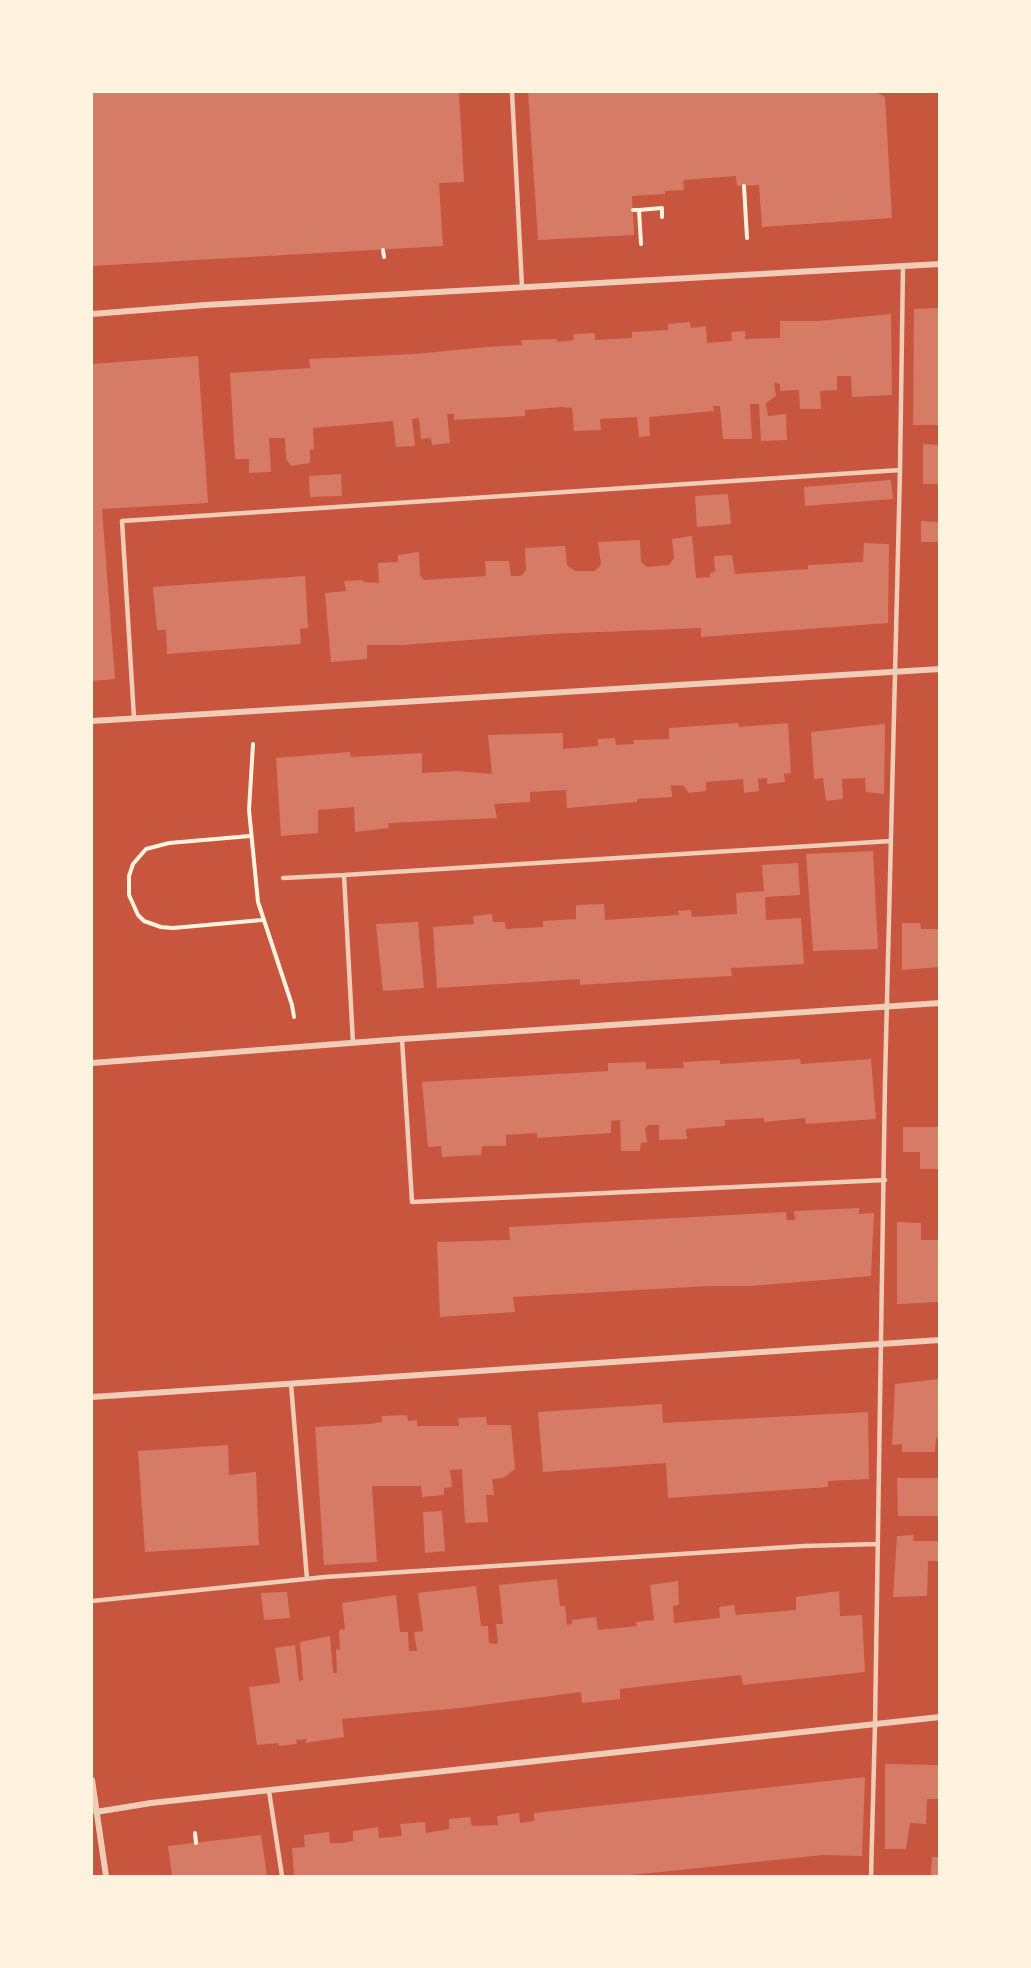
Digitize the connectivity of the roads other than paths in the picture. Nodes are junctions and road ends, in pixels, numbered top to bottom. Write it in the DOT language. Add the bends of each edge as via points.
graph roads {
  1 [pos="512,92"];
  2 [pos="939,264"];
  3 [pos="903,265"];
  4 [pos="522,287"];
  5 [pos="92,314"];
  6 [pos="900,470"];
  7 [pos="939,669"];
  8 [pos="896,672"];
  9 [pos="134,718"];
  10 [pos="92,721"];
  11 [pos="891,841"];
  12 [pos="344,875"];
  13 [pos="283,878"];
  14 [pos="939,1003"];
  15 [pos="887,1007"];
  16 [pos="402,1039"];
  17 [pos="354,1043"];
  18 [pos="92,1063"];
  19 [pos="885,1180"];
  20 [pos="939,1340"];
  21 [pos="881,1344"];
  22 [pos="291,1384"];
  23 [pos="92,1397"];
  24 [pos="878,1545"];
  25 [pos="307,1579"];
  26 [pos="92,1601"];
  27 [pos="939,1717"];
  28 [pos="875,1724"];
  29 [pos="92,1780"];
  30 [pos="269,1791"];
  31 [pos="96,1812"];
  32 [pos="106,1876"];
  33 [pos="282,1876"];
  34 [pos="871,1876"];
  1 -- 4 [label="lane"];
  2 -- 3 [label="street"];
  3 -- 4 [label="street"];
  3 -- 6 [label="lane"];
  4 -- 5 [label="street"];
  6 -- 8 [label="lane"];
  6 -- 9 [label="lane" via="122,521"];
  7 -- 8 [label="street"];
  8 -- 9 [label="street"];
  8 -- 11 [label="lane"];
  9 -- 10 [label="street"];
  11 -- 12 [label="lane"];
  11 -- 15 [label="lane"];
  12 -- 13 [label="lane"];
  12 -- 17 [label="lane"];
  14 -- 15 [label="street"];
  15 -- 16 [label="street"];
  15 -- 19 [label="lane"];
  16 -- 17 [label="street"];
  16 -- 19 [label="lane" via="412,1202"];
  17 -- 18 [label="street"];
  19 -- 21 [label="lane"];
  20 -- 21 [label="street"];
  21 -- 22 [label="street"];
  21 -- 24 [label="lane"];
  22 -- 23 [label="street"];
  22 -- 25 [label="lane"];
  24 -- 25 [label="lane" via="804,1546"];
  24 -- 28 [label="lane"];
  25 -- 26 [label="lane"];
  27 -- 28 [label="street"];
  28 -- 30 [label="street"];
  28 -- 34 [label="lane"];
  29 -- 31 [label="street"];
  30 -- 31 [label="street"];
  30 -- 33 [label="lane"];
  31 -- 32 [label="street"];
}
